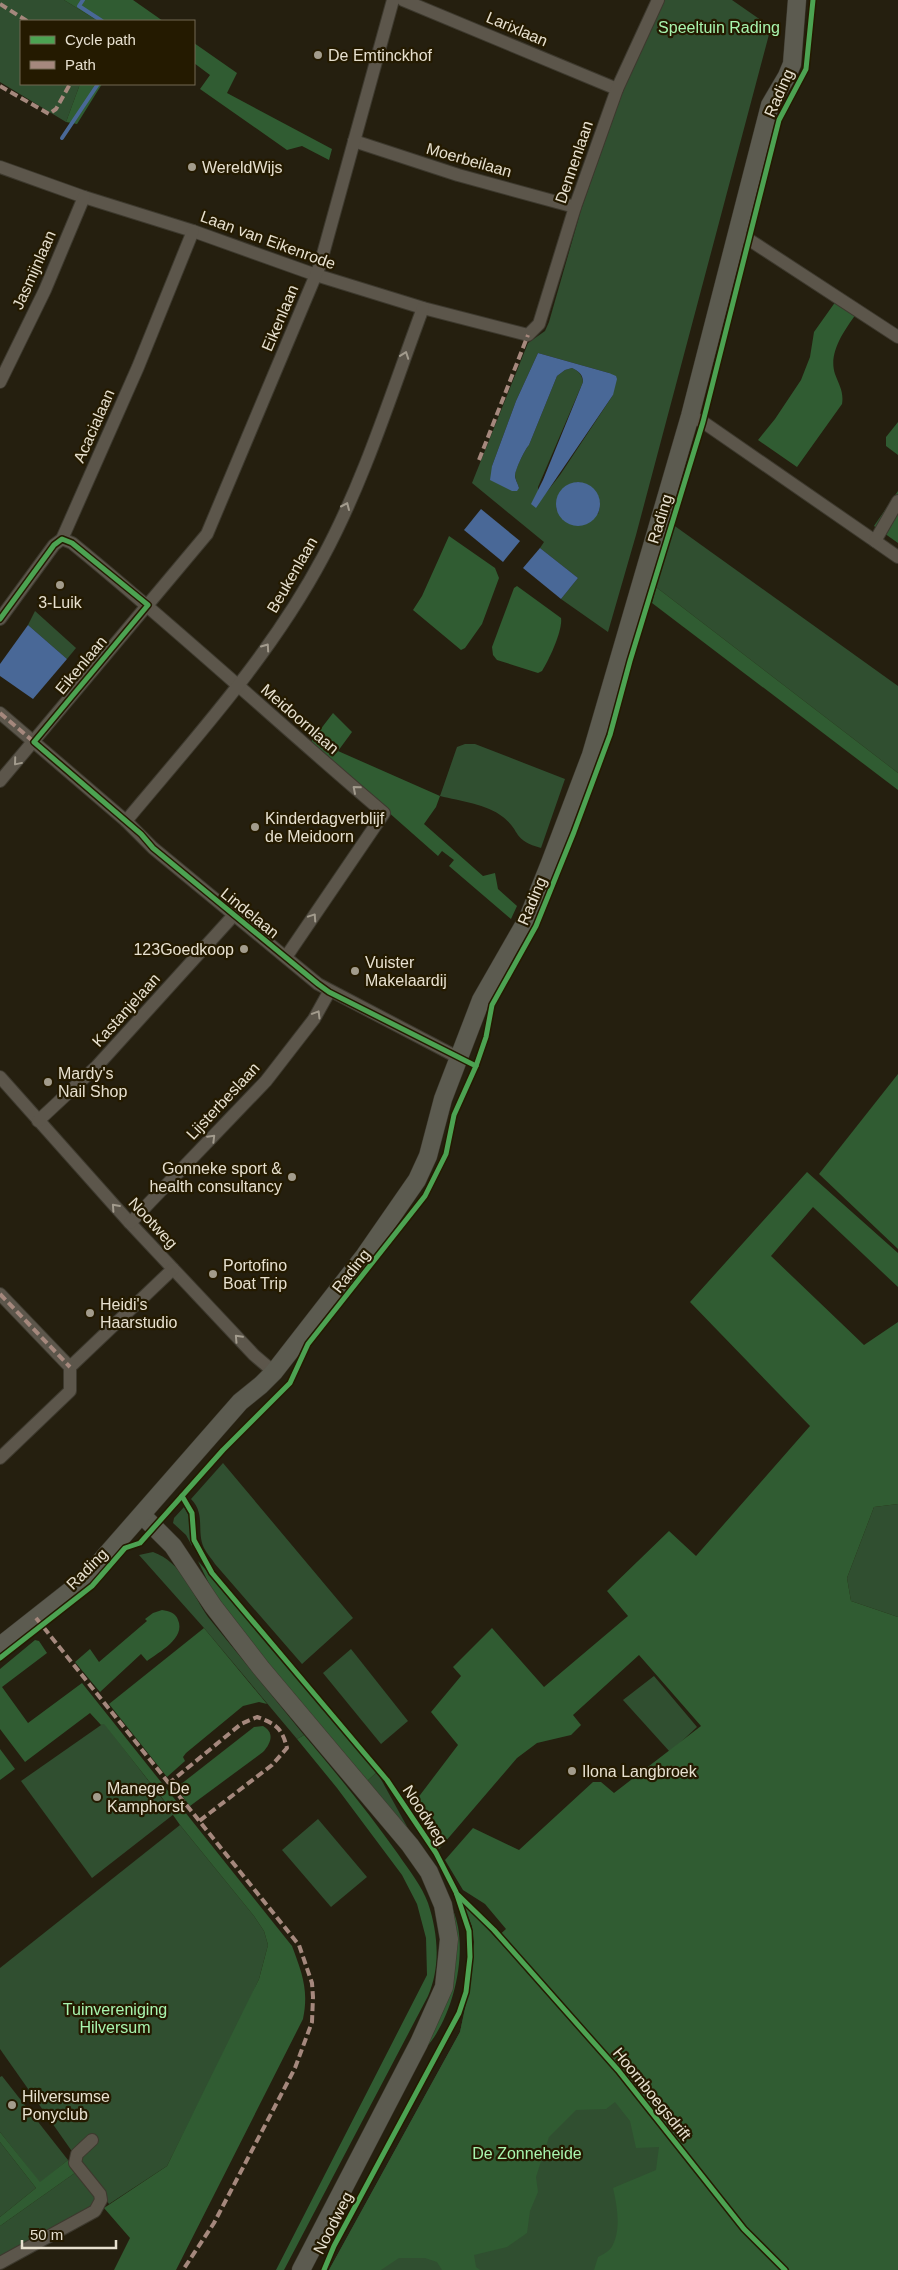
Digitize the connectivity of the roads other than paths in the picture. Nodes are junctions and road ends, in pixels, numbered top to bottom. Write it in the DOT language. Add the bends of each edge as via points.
graph roads {
  1 [pos="393,0"];
  2 [pos="403,0"];
  3 [pos="658,0"];
  4 [pos="797,0"];
  5 [pos="617,89"];
  6 [pos="354,141"];
  7 [pos="0,167"];
  8 [pos="84,197"];
  9 [pos="575,207"];
  10 [pos="193,230"];
  11 [pos="748,239"];
  12 [pos="316,276"];
  13 [pos="423,308"];
  14 [pos="528,335"];
  15 [pos="898,337"];
  16 [pos="0,382"];
  17 [pos="690,416"];
  18 [pos="898,501"];
  19 [pos="62,539"];
  20 [pos="875,541"];
  21 [pos="898,557"];
  22 [pos="148,604"];
  23 [pos="0,619"];
  24 [pos="238,687"];
  25 [pos="0,713"];
  26 [pos="34,742"];
  27 [pos="0,781"];
  28 [pos="126,821"];
  29 [pos="233,916"];
  30 [pos="286,958"];
  31 [pos="329,992"];
  32 [pos="460,1058"];
  33 [pos="0,1077"];
  34 [pos="38,1121"];
  35 [pos="130,1223"];
  36 [pos="173,1270"];
  37 [pos="0,1294"];
  38 [pos="70,1367"];
  39 [pos="274,1372"];
  40 [pos="0,1458"];
  41 [pos="142,1515"];
  42 [pos="0,1646"];
  43 [pos="92,2140"];
  44 [pos="0,2263"];
  45 [pos="301,2270"];
  1 -- 6 [label="street, Eikenlaan"];
  2 -- 5 [label="street, Larixlaan"];
  3 -- 5 [label="street, Dennenlaan"];
  4 -- 17 [label="main road, Rading" via="792,64 770,105"];
  5 -- 9 [label="street, Dennenlaan"];
  6 -- 9 [label="street, Moerbeilaan" via="458,175"];
  6 -- 12 [label="street, Eikenlaan"];
  7 -- 8 [label="street, Laan van Eikenrode"];
  8 -- 10 [label="street, Laan van Eikenrode"];
  8 -- 16 [label="street, Jasmijnlaan" via="45,290"];
  9 -- 14 [label="street, Dennenlaan" via="540,324"];
  10 -- 12 [label="street, Laan van Eikenrode"];
  10 -- 19 [label="street, Acacialaan" via="109,435"];
  11 -- 15 [label="street"];
  12 -- 13 [label="street, Laan van Eikenrode"];
  12 -- 22 [label="street, Eikenlaan" via="210,528"];
  13 -- 14 [label="street, Laan van Eikenrode"];
  24 -- 13 [label="street, Beukenlaan, one-way" via="291,612 323,557 359,477"];
  17 -- 20 [label="street" via="704,422"];
  17 -- 32 [label="main road, Rading" via="591,755 528,918 481,1000"];
  18 -- 20 [label="street"];
  19 -- 22 [label="street, Meidoornlaan" via="72,543"];
  19 -- 23 [label="street, Acacialaan" via="54,545"];
  20 -- 21 [label="street"];
  22 -- 24 [label="street, Meidoornlaan"];
  22 -- 26 [label="street, Eikenlaan"];
  24 -- 28 [label="street, Beukenlaan"];
  30 -- 24 [label="street, Meidoornlaan, one-way" via="384,813"];
  25 -- 26 [label="street, Lindelaan"];
  26 -- 27 [label="street, Eikenlaan, one-way"];
  26 -- 28 [label="street, Lindelaan"];
  28 -- 29 [label="street, Lindelaan"];
  29 -- 30 [label="street, Lindelaan"];
  29 -- 34 [label="street, Kastanjelaan" via="97,1066"];
  30 -- 31 [label="street, Lindelaan"];
  31 -- 32 [label="street, Lindelaan"];
  35 -- 31 [label="street, Lijsterbeslaan, one-way" via="266,1081 314,1019"];
  32 -- 39 [label="main road, Rading" via="443,1098 428,1156 417,1180 365,1255"];
  33 -- 34 [label="street, Nootweg"];
  35 -- 34 [label="street, Nootweg, one-way"];
  35 -- 36 [label="street, Nootweg"];
  36 -- 38 [label="street"];
  39 -- 36 [label="street, Nootweg, one-way"];
  37 -- 38 [label="street"];
  38 -- 40 [label="street" via="70,1391"];
  39 -- 41 [label="main road, Rading" via="240,1402"];
  41 -- 42 [label="main road, Rading" via="85,1579"];
  41 -- 45 [label="main road, Noodweg" via="173,1546 213,1606 261,1668 410,1845 429,1872 442,1905 449,1939 444,1987 419,2043"];
  43 -- 44 [label="street" via="77,2154 75,2162 100,2194 101,2200 95,2211"];
}
